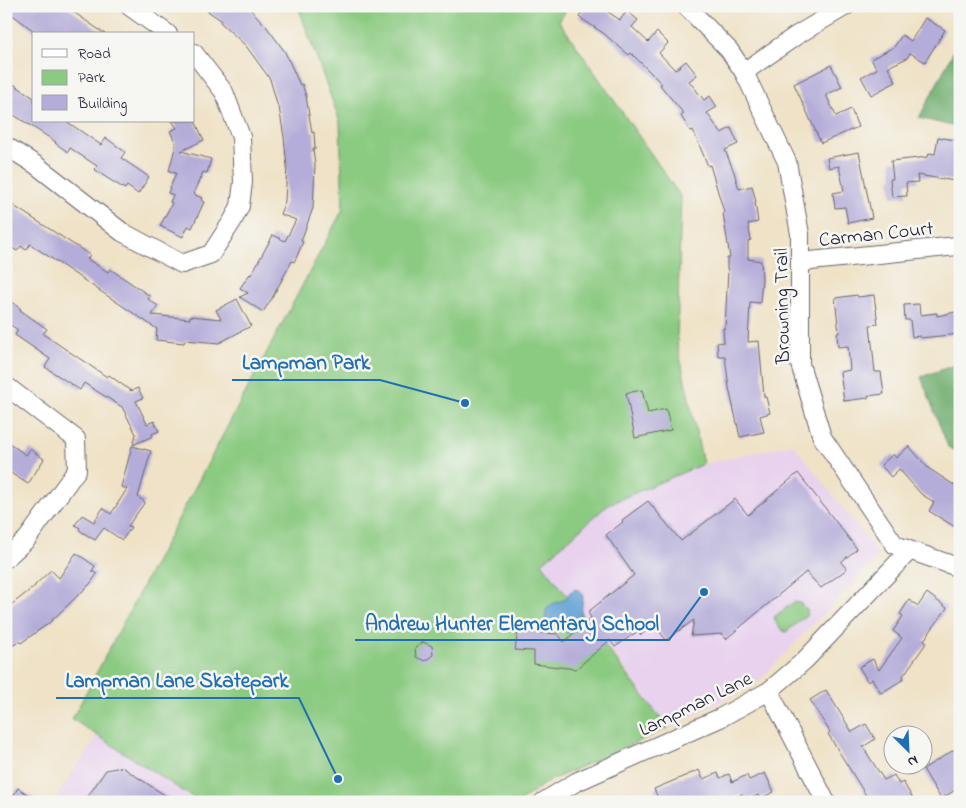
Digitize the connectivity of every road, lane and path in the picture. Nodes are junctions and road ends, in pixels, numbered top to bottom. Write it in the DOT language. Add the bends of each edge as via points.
graph roads {
  1 [pos="129,6"];
  2 [pos="686,6"];
  3 [pos="846,6"];
  4 [pos="165,32"];
  5 [pos="195,54"];
  6 [pos="744,72"];
  7 [pos="6,146"];
  8 [pos="957,246"];
  9 [pos="800,262"];
  10 [pos="6,386"];
  11 [pos="909,551"];
  12 [pos="6,558"];
  13 [pos="960,568"];
  14 [pos="769,691"];
  15 [pos="543,802"];
  16 [pos="826,802"];
  1 -- 4 [label="street"];
  2 -- 6 [label="street, Browning Trail" via="729,50"];
  3 -- 6 [label="street"];
  5 -- 7 [label="street" via="224,92 241,137 243,182 240,206 211,254 182,264 122,232 36,165"];
  6 -- 9 [label="street, Browning Trail" via="787,162 800,234"];
  8 -- 9 [label="street, Carman Court"];
  9 -- 11 [label="street, Browning Trail" via="800,364 822,437 895,545"];
  10 -- 12 [label="street" via="76,439 77,470 27,540"];
  11 -- 13 [label="street, Browning Trail"];
  11 -- 14 [label="street, Lampman Lane" via="804,661"];
  14 -- 15 [label="street, Lampman Lane" via="720,718 576,782"];
  14 -- 16 [label="street"];
}
